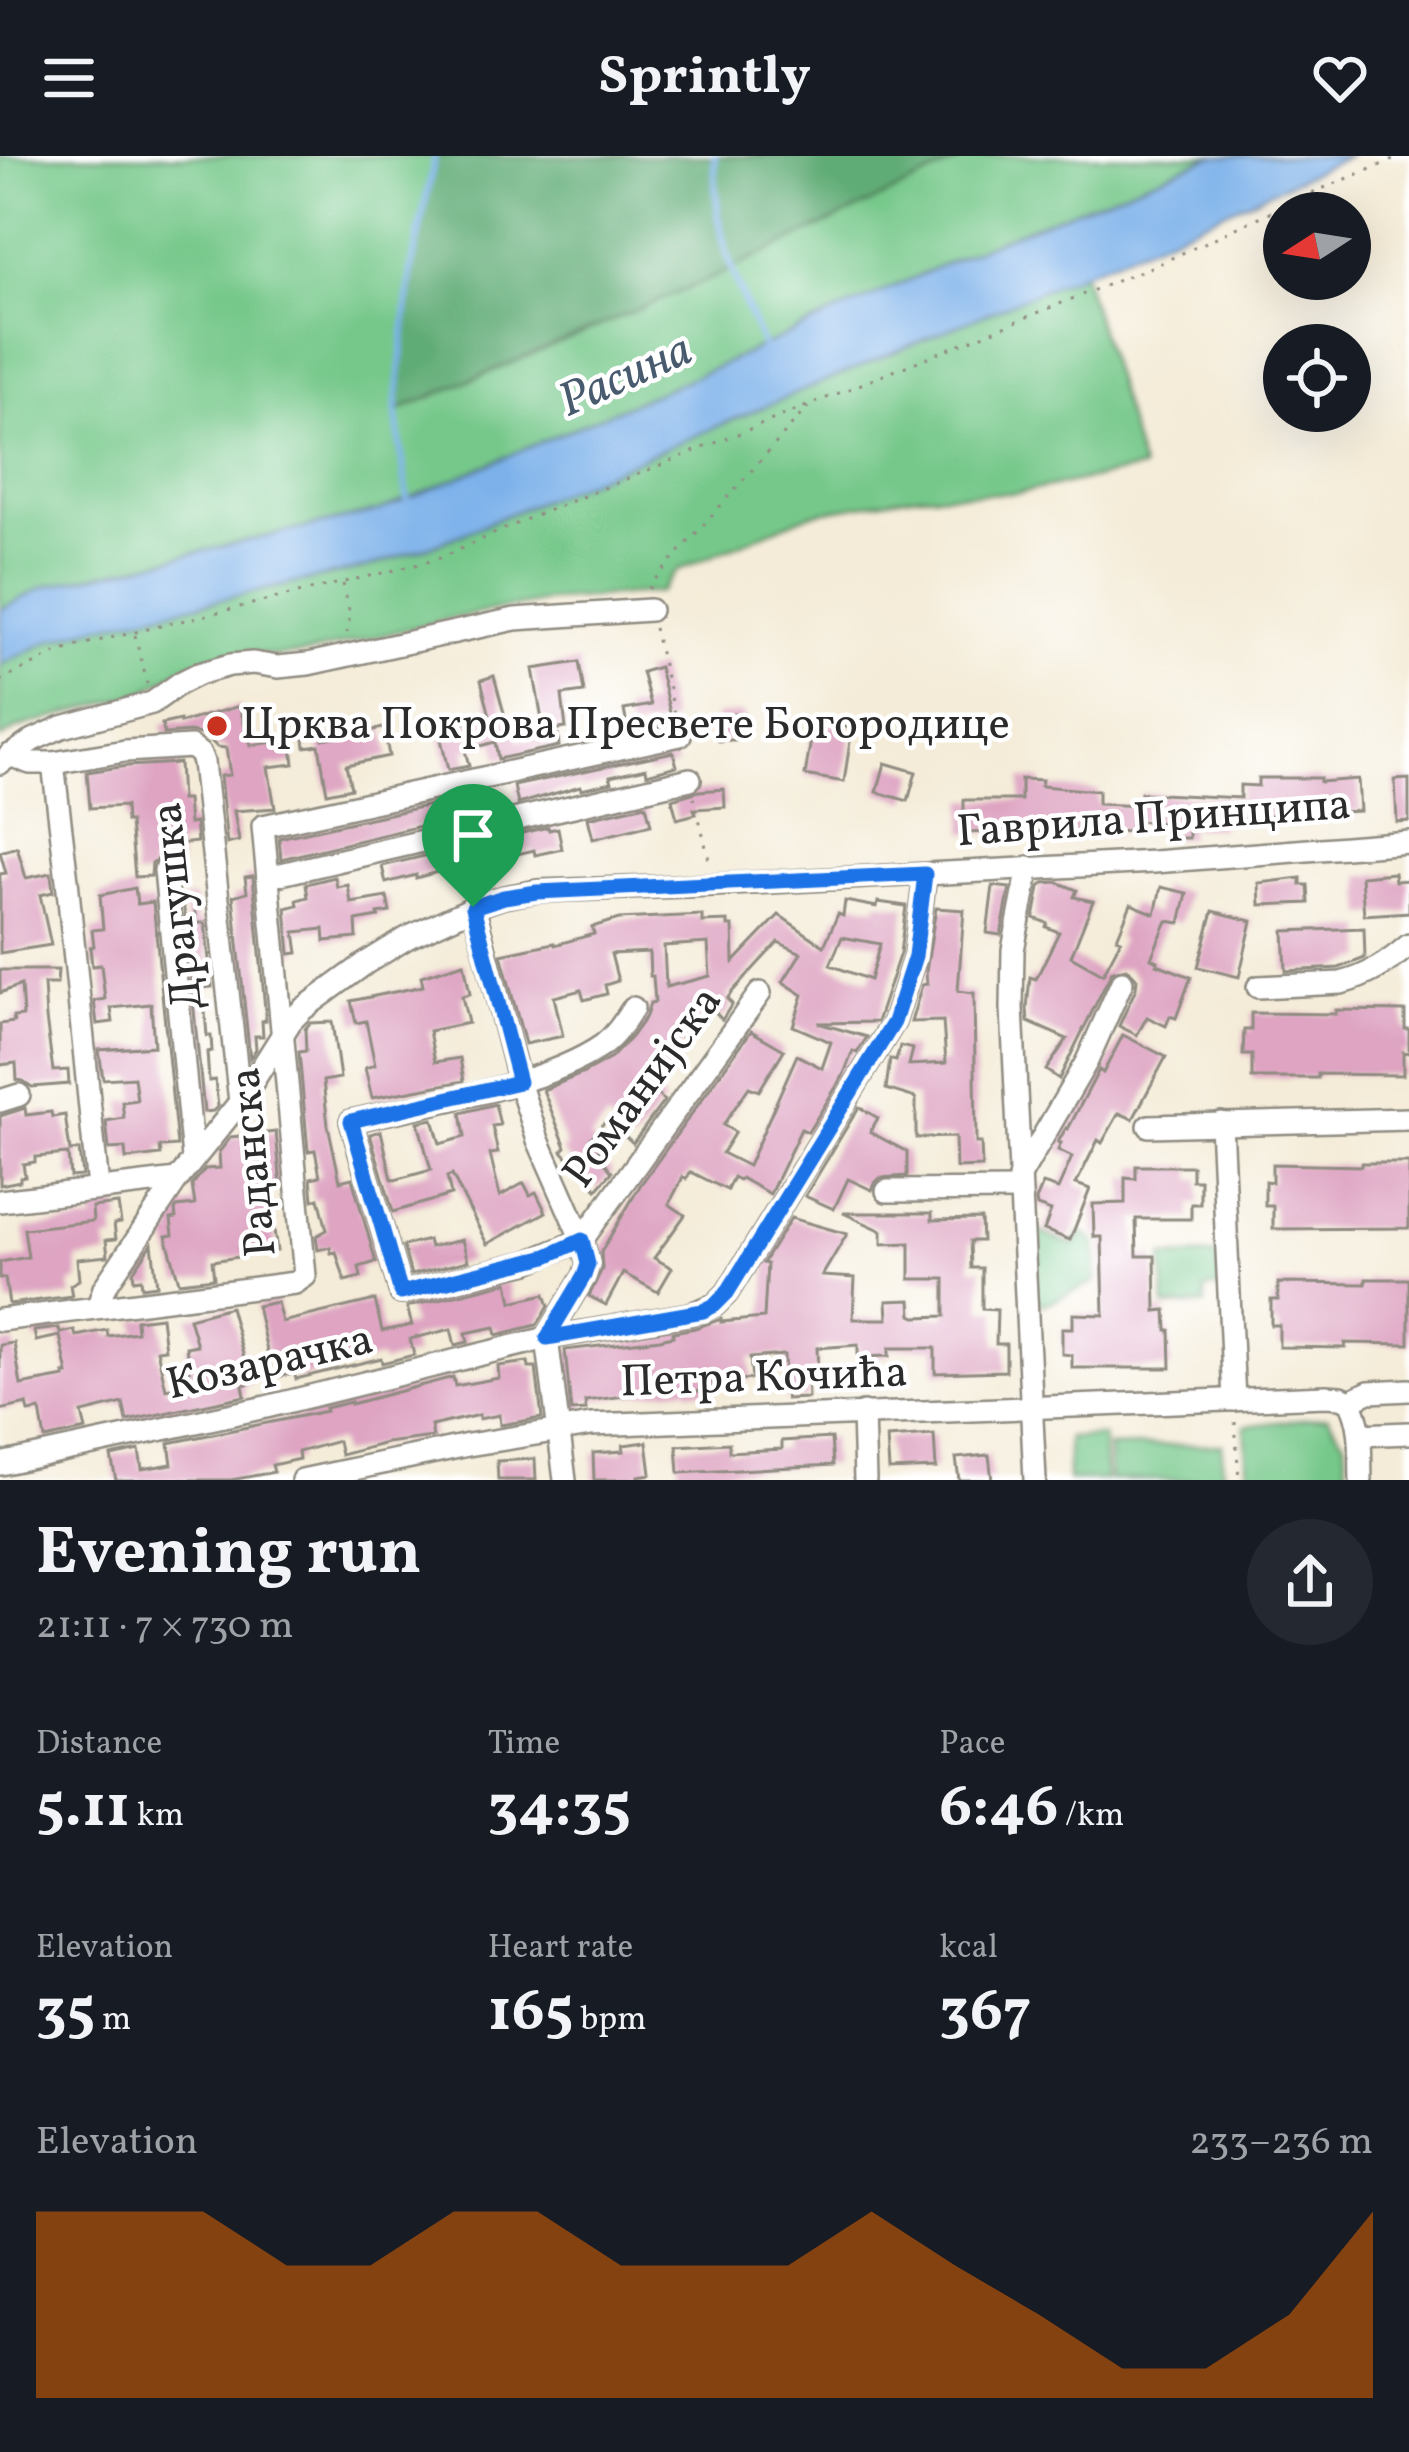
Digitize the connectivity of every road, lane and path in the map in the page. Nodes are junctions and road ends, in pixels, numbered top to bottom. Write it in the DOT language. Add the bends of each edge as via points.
graph roads {
  1 [pos="1403,156"];
  2 [pos="809,406"];
  3 [pos="342,583"];
  4 [pos="650,610"];
  5 [pos="134,632"];
  6 [pos="339,639"];
  7 [pos="0,681"];
  8 [pos="152,703"];
  9 [pos="680,735"];
  10 [pos="5,759"];
  11 [pos="53,764"];
  12 [pos="690,779"];
  13 [pos="1409,842"];
  14 [pos="1029,867"];
  15 [pos="165,870"];
  16 [pos="925,874"];
  17 [pos="268,877"];
  18 [pos="473,907"];
  19 [pos="1409,945"];
  20 [pos="1122,982"];
  21 [pos="1258,987"];
  22 [pos="760,993"];
  23 [pos="633,1008"];
  24 [pos="282,1037"];
  25 [pos="519,1082"];
  26 [pos="239,1102"];
  27 [pos="1409,1119"];
  28 [pos="1221,1123"];
  29 [pos="1149,1126"];
  30 [pos="193,1158"];
  31 [pos="177,1180"];
  32 [pos="1018,1184"];
  33 [pos="98,1188"];
  34 [pos="886,1192"];
  35 [pos="0,1201"];
  36 [pos="582,1240"];
  37 [pos="98,1306"];
  38 [pos="0,1320"];
  39 [pos="547,1338"];
  40 [pos="1409,1390"];
  41 [pos="1234,1400"];
  42 [pos="1350,1401"];
  43 [pos="1032,1409"];
  44 [pos="862,1413"];
  45 [pos="559,1429"];
  46 [pos="1409,1433"];
  47 [pos="1360,1435"];
  48 [pos="0,1464"];
  49 [pos="302,1480"];
  50 [pos="565,1480"];
  51 [pos="865,1480"];
  52 [pos="1034,1480"];
  53 [pos="1239,1480"];
  54 [pos="1361,1480"];
  1 -- 2 [label="path"];
  2 -- 3 [label="path" via="440,558"];
  2 -- 4 [label="path" via="650,585"];
  3 -- 5 [label="path"];
  3 -- 6 [label="path" via="350,625"];
  4 -- 8 [label="street" via="515,619 308,664 230,665 180,682"];
  5 -- 7 [label="path" via="56,653"];
  5 -- 8 [label="path"];
  8 -- 10 [label="street" via="62,728"];
  9 -- 17 [label="street, Раданска" via="263,826"];
  10 -- 11 [label="street, Драгушка"];
  11 -- 26 [label="street, Драгушка" via="149,749 200,754"];
  11 -- 33 [label="street"];
  12 -- 17 [label="street"];
  13 -- 14 [label="street, Гаврила Принципа"];
  14 -- 16 [label="street, Гаврила Принципа"];
  14 -- 32 [label="street" via="1012,978"];
  15 -- 30 [label="street, Драгушка"];
  16 -- 18 [label="street, Гаврила Принципа" via="537,892"];
  16 -- 39 [label="street, Козарачка" via="915,956 894,1022 727,1293 703,1311"];
  17 -- 24 [label="street, Раданска"];
  18 -- 24 [label="street, Гаврила Принципа" via="366,963 303,1009"];
  18 -- 25 [label="street"];
  19 -- 21 [label="street" via="1353,980"];
  20 -- 32 [label="street"];
  22 -- 36 [label="street, Романијска"];
  23 -- 25 [label="street" via="602,1046"];
  24 -- 26 [label="street, Гаврила Принципа"];
  24 -- 37 [label="street, Раданска" via="304,1276"];
  25 -- 36 [label="street"];
  25 -- 36 [label="street" via="351,1121 401,1293"];
  26 -- 30 [label="street, Гаврила Принципа"];
  27 -- 28 [label="street"];
  28 -- 29 [label="street"];
  28 -- 41 [label="street"];
  30 -- 31 [label="street, Гаврила Принципа"];
  31 -- 33 [label="street"];
  31 -- 37 [label="street, Гаврила Принципа"];
  32 -- 34 [label="street"];
  32 -- 43 [label="street"];
  33 -- 35 [label="street"];
  36 -- 39 [label="street, Романијска" via="584,1276"];
  37 -- 38 [label="street, Раданска"];
  39 -- 45 [label="street"];
  39 -- 48 [label="street, Козарачка"];
  40 -- 42 [label="street, Петра Кочића"];
  41 -- 42 [label="street, Петра Кочића"];
  41 -- 43 [label="street, Петра Кочића"];
  41 -- 53 [label="path"];
  42 -- 47 [label="street"];
  43 -- 44 [label="street, Петра Кочића"];
  43 -- 52 [label="street"];
  44 -- 45 [label="street, Петра Кочића"];
  44 -- 51 [label="street"];
  45 -- 49 [label="street, Петра Кочића"];
  45 -- 50 [label="street"];
  46 -- 47 [label="street"];
  47 -- 54 [label="street"];
}
